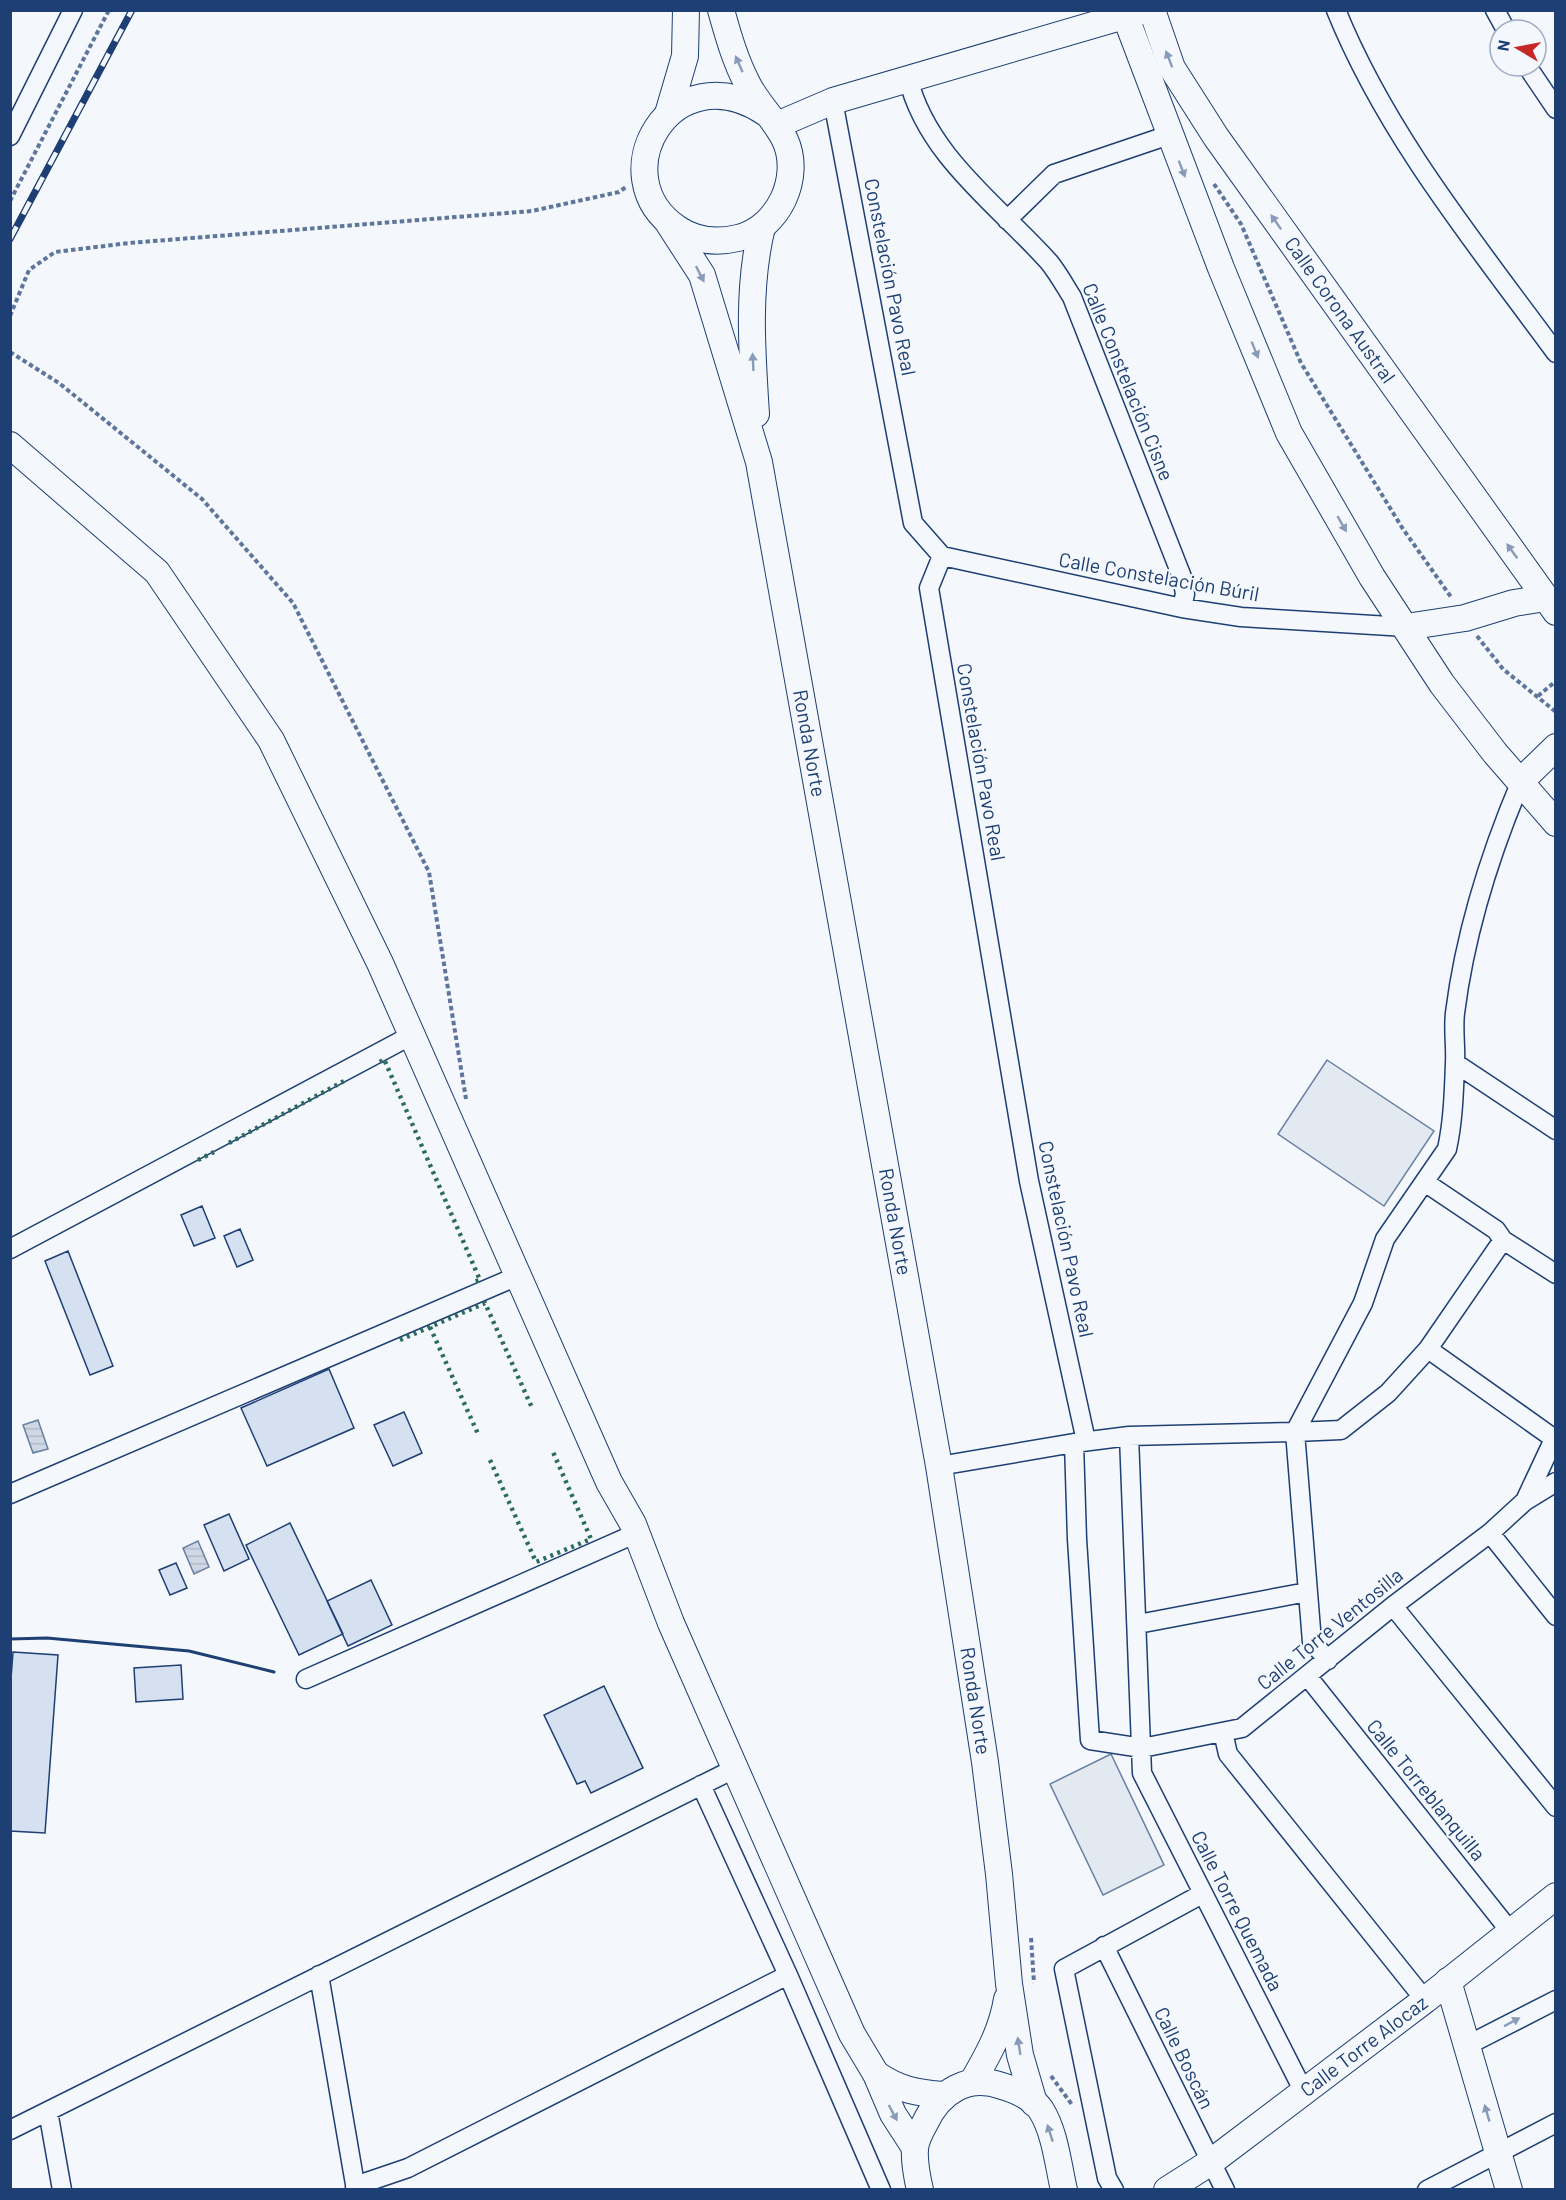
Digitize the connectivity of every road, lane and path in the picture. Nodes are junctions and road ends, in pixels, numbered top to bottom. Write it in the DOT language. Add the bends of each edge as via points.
graph roads {
  1 [pos="74,10"];
  2 [pos="109,10"];
  3 [pos="686,10"];
  4 [pos="722,10"];
  5 [pos="1336,10"];
  6 [pos="1139,12"];
  7 [pos="908,78"];
  8 [pos="1535,78"];
  9 [pos="833,101"];
  10 [pos="1556,109"];
  11 [pos="668,114"];
  12 [pos="772,119"];
  13 [pos="1169,135"];
  14 [pos="10,136"];
  15 [pos="645,175"];
  16 [pos="1210,177"];
  17 [pos="10,201"];
  18 [pos="1007,220"];
  19 [pos="669,224"];
  20 [pos="762,227"];
  21 [pos="10,316"];
  22 [pos="10,352"];
  23 [pos="1556,353"];
  24 [pos="10,445"];
  25 [pos="759,462"];
  26 [pos="942,556"];
  27 [pos="1455,603"];
  28 [pos="1551,605"];
  29 [pos="1182,608"];
  30 [pos="1406,627"];
  31 [pos="1473,630"];
  32 [pos="1556,681"];
  33 [pos="1538,696"];
  34 [pos="1556,712"];
  35 [pos="1556,747"];
  36 [pos="1521,781"];
  37 [pos="1556,823"];
  38 [pos="412,1035"];
  39 [pos="1455,1063"];
  40 [pos="466,1103"];
  41 [pos="1556,1130"];
  42 [pos="1426,1183"];
  43 [pos="1503,1240"];
  44 [pos="10,1249"];
  45 [pos="1556,1274"];
  46 [pos="520,1275"];
  47 [pos="1428,1349"];
  48 [pos="1295,1432"];
  49 [pos="1129,1436"];
  50 [pos="1555,1439"];
  51 [pos="1080,1442"];
  52 [pos="939,1466"];
  53 [pos="1556,1482"];
  54 [pos="10,1494"];
  55 [pos="1525,1500"];
  56 [pos="637,1533"];
  57 [pos="1490,1533"];
  58 [pos="1307,1592"];
  59 [pos="1393,1606"];
  60 [pos="1556,1616"];
  61 [pos="1138,1624"];
  62 [pos="1328,1660"];
  63 [pos="1308,1677"];
  64 [pos="306,1679"];
  65 [pos="1223,1732"];
  66 [pos="1142,1748"];
  67 [pos="736,1768"];
  68 [pos="701,1785"];
  69 [pos="1556,1807"];
  70 [pos="1202,1894"];
  71 [pos="1556,1896"];
  72 [pos="1510,1931"];
  73 [pos="1031,1938"];
  74 [pos="1104,1946"];
  75 [pos="788,1975"];
  76 [pos="319,1976"];
  77 [pos="1448,1981"];
  78 [pos="1009,1984"];
  79 [pos="1034,1993"];
  80 [pos="1425,2000"];
  81 [pos="1556,2000"];
  82 [pos="1468,2045"];
  83 [pos="1049,2068"];
  84 [pos="876,2074"];
  85 [pos="973,2080"];
  86 [pos="1304,2092"];
  87 [pos="944,2095"];
  88 [pos="1034,2103"];
  89 [pos="1075,2109"];
  90 [pos="48,2111"];
  91 [pos="1556,2123"];
  92 [pos="10,2130"];
  93 [pos="915,2148"];
  94 [pos="1498,2153"];
  95 [pos="1211,2162"];
  96 [pos="355,2188"];
  97 [pos="62,2190"];
  98 [pos="880,2190"];
  99 [pos="920,2190"];
  100 [pos="1064,2190"];
  101 [pos="1114,2190"];
  102 [pos="1167,2190"];
  103 [pos="1225,2190"];
  104 [pos="1427,2190"];
  105 [pos="1509,2190"];
  1 -- 14 [label="street"];
  2 -- 17 [label="path"];
  3 -- 11 [label="street, Ronda Norte" via="685,56"];
  12 -- 4 [label="street, Ronda Norte, one-way" via="748,85 733,52"];
  5 -- 23 [label="street" via="1383,106 1429,179"];
  6 -- 7 [label="street"];
  6 -- 13 [label="street"];
  28 -- 6 [label="street, Calle Corona Austral, one-way" via="1216,137"];
  7 -- 9 [label="street"];
  7 -- 18 [label="street, Calle Constelación Cisne" via="926,126 958,169"];
  8 -- 10 [label="street"];
  9 -- 12 [label="street"];
  9 -- 26 [label="street, Constelación Pavo Real" via="914,523"];
  11 -- 12 [label="street, Ronda Norte" via="706,95 728,95 748,101"];
  11 -- 15 [label="street, Ronda Norte" via="654,132 646,153"];
  12 -- 20 [label="street, Ronda Norte" via="786,142 790,179 785,198"];
  13 -- 18 [label="street" via="1054,174"];
  13 -- 30 [label="street, one-way" via="1289,433 1372,577"];
  15 -- 19 [label="street, Ronda Norte" via="650,196"];
  15 -- 21 [label="path" via="619,192 532,211 55,252 29,270"];
  16 -- 27 [label="path" via="1241,224 1301,363 1403,529"];
  18 -- 29 [label="street, Calle Constelación Cisne" via="1051,264 1072,297 1182,577"];
  19 -- 20 [label="street, Ronda Norte" via="705,241 725,241"];
  19 -- 25 [label="street, Ronda Norte, one-way" via="702,275"];
  25 -- 20 [label="street, Ronda Norte, one-way" via="752,356 753,265"];
  22 -- 40 [label="path" via="59,383 202,499 292,603 429,872"];
  24 -- 38 [label="street" via="157,572 271,740"];
  25 -- 52 [label="street, Ronda Norte"];
  26 -- 29 [label="street, Calle Constelación Búril"];
  26 -- 51 [label="street, Constelación Pavo Real" via="928,588 1029,1181"];
  28 -- 30 [label="street" via="1514,603 1465,618"];
  29 -- 30 [label="street, Calle Constelación Búril" via="1241,617"];
  30 -- 36 [label="street" via="1442,684"];
  31 -- 33 [label="path" via="1503,669"];
  32 -- 33 [label="path"];
  33 -- 34 [label="path"];
  35 -- 36 [label="street"];
  36 -- 37 [label="street"];
  36 -- 39 [label="street" via="1502,825 1472,929 1455,1014"];
  38 -- 44 [label="street"];
  38 -- 46 [label="street"];
  39 -- 41 [label="street"];
  39 -- 42 [label="street" via="1447,1149"];
  42 -- 43 [label="street" via="1496,1230"];
  42 -- 48 [label="street" via="1385,1239 1363,1303"];
  43 -- 45 [label="street"];
  43 -- 47 [label="street"];
  46 -- 54 [label="street"];
  46 -- 56 [label="street" via="609,1482"];
  47 -- 48 [label="street" via="1388,1393 1341,1430"];
  47 -- 50 [label="street"];
  48 -- 49 [label="street"];
  48 -- 58 [label="street"];
  49 -- 51 [label="street"];
  49 -- 61 [label="street, Calle Torre Quemada"];
  50 -- 55 [label="street, Calle Torre Ventosilla"];
  51 -- 52 [label="street"];
  51 -- 66 [label="street" via="1077,1539 1090,1740"];
  52 -- 78 [label="street, Ronda Norte" via="985,1762"];
  53 -- 55 [label="street, Calle Torre Ventosilla"];
  55 -- 57 [label="street, Calle Torre Ventosilla"];
  56 -- 64 [label="street"];
  56 -- 67 [label="street" via="671,1623"];
  57 -- 59 [label="street, Calle Torre Ventosilla"];
  57 -- 60 [label="street"];
  58 -- 61 [label="street"];
  58 -- 62 [label="street" via="1312,1642"];
  59 -- 62 [label="street, Calle Torre Ventosilla"];
  59 -- 69 [label="street"];
  61 -- 66 [label="street, Calle Torre Quemada"];
  62 -- 63 [label="street, Calle Torre Ventosilla"];
  63 -- 65 [label="street, Calle Torre Ventosilla" via="1242,1728"];
  63 -- 72 [label="street, Calle Torreblanquilla"];
  65 -- 66 [label="street, Calle Torre Ventosilla"];
  65 -- 80 [label="street" via="1228,1754"];
  66 -- 70 [label="street, Calle Torre Quemada" via="1142,1773"];
  67 -- 68 [label="street"];
  67 -- 84 [label="street" via="852,2034"];
  68 -- 75 [label="street"];
  68 -- 76 [label="street"];
  70 -- 74 [label="street"];
  70 -- 86 [label="street, Calle Torre Quemada"];
  71 -- 72 [label="street, Calle Torre Alocaz"];
  72 -- 77 [label="street, Calle Torre Alocaz"];
  73 -- 79 [label="path"];
  74 -- 95 [label="street, Calle Boscán"];
  74 -- 101 [label="street" via="1064,1969 1107,2178"];
  75 -- 96 [label="street" via="408,2168"];
  75 -- 98 [label="street"];
  76 -- 90 [label="street"];
  76 -- 96 [label="street"];
  77 -- 80 [label="street, Calle Torre Alocaz"];
  77 -- 82 [label="street"];
  78 -- 85 [label="street, Ronda Norte" via="1003,2022"];
  88 -- 78 [label="street, Ronda Norte, one-way" via="1020,2055"];
  80 -- 86 [label="street, Calle Torre Alocaz"];
  82 -- 81 [label="street, one-way"];
  94 -- 82 [label="street, one-way"];
  83 -- 89 [label="path"];
  84 -- 87 [label="street" via="895,2087"];
  84 -- 93 [label="street, one-way" via="893,2114"];
  85 -- 87 [label="street"];
  85 -- 88 [label="street" via="993,2082"];
  86 -- 95 [label="street, Calle Torre Alocaz"];
  87 -- 93 [label="street" via="929,2113"];
  100 -- 88 [label="street, Ronda Norte, one-way" via="1047,2122"];
  90 -- 92 [label="street"];
  90 -- 97 [label="street"];
  91 -- 94 [label="street"];
  93 -- 99 [label="street"];
  94 -- 104 [label="street"];
  94 -- 105 [label="street"];
  95 -- 102 [label="street, Calle Torre Alocaz"];
  95 -- 103 [label="street, Calle Boscán"];
}
